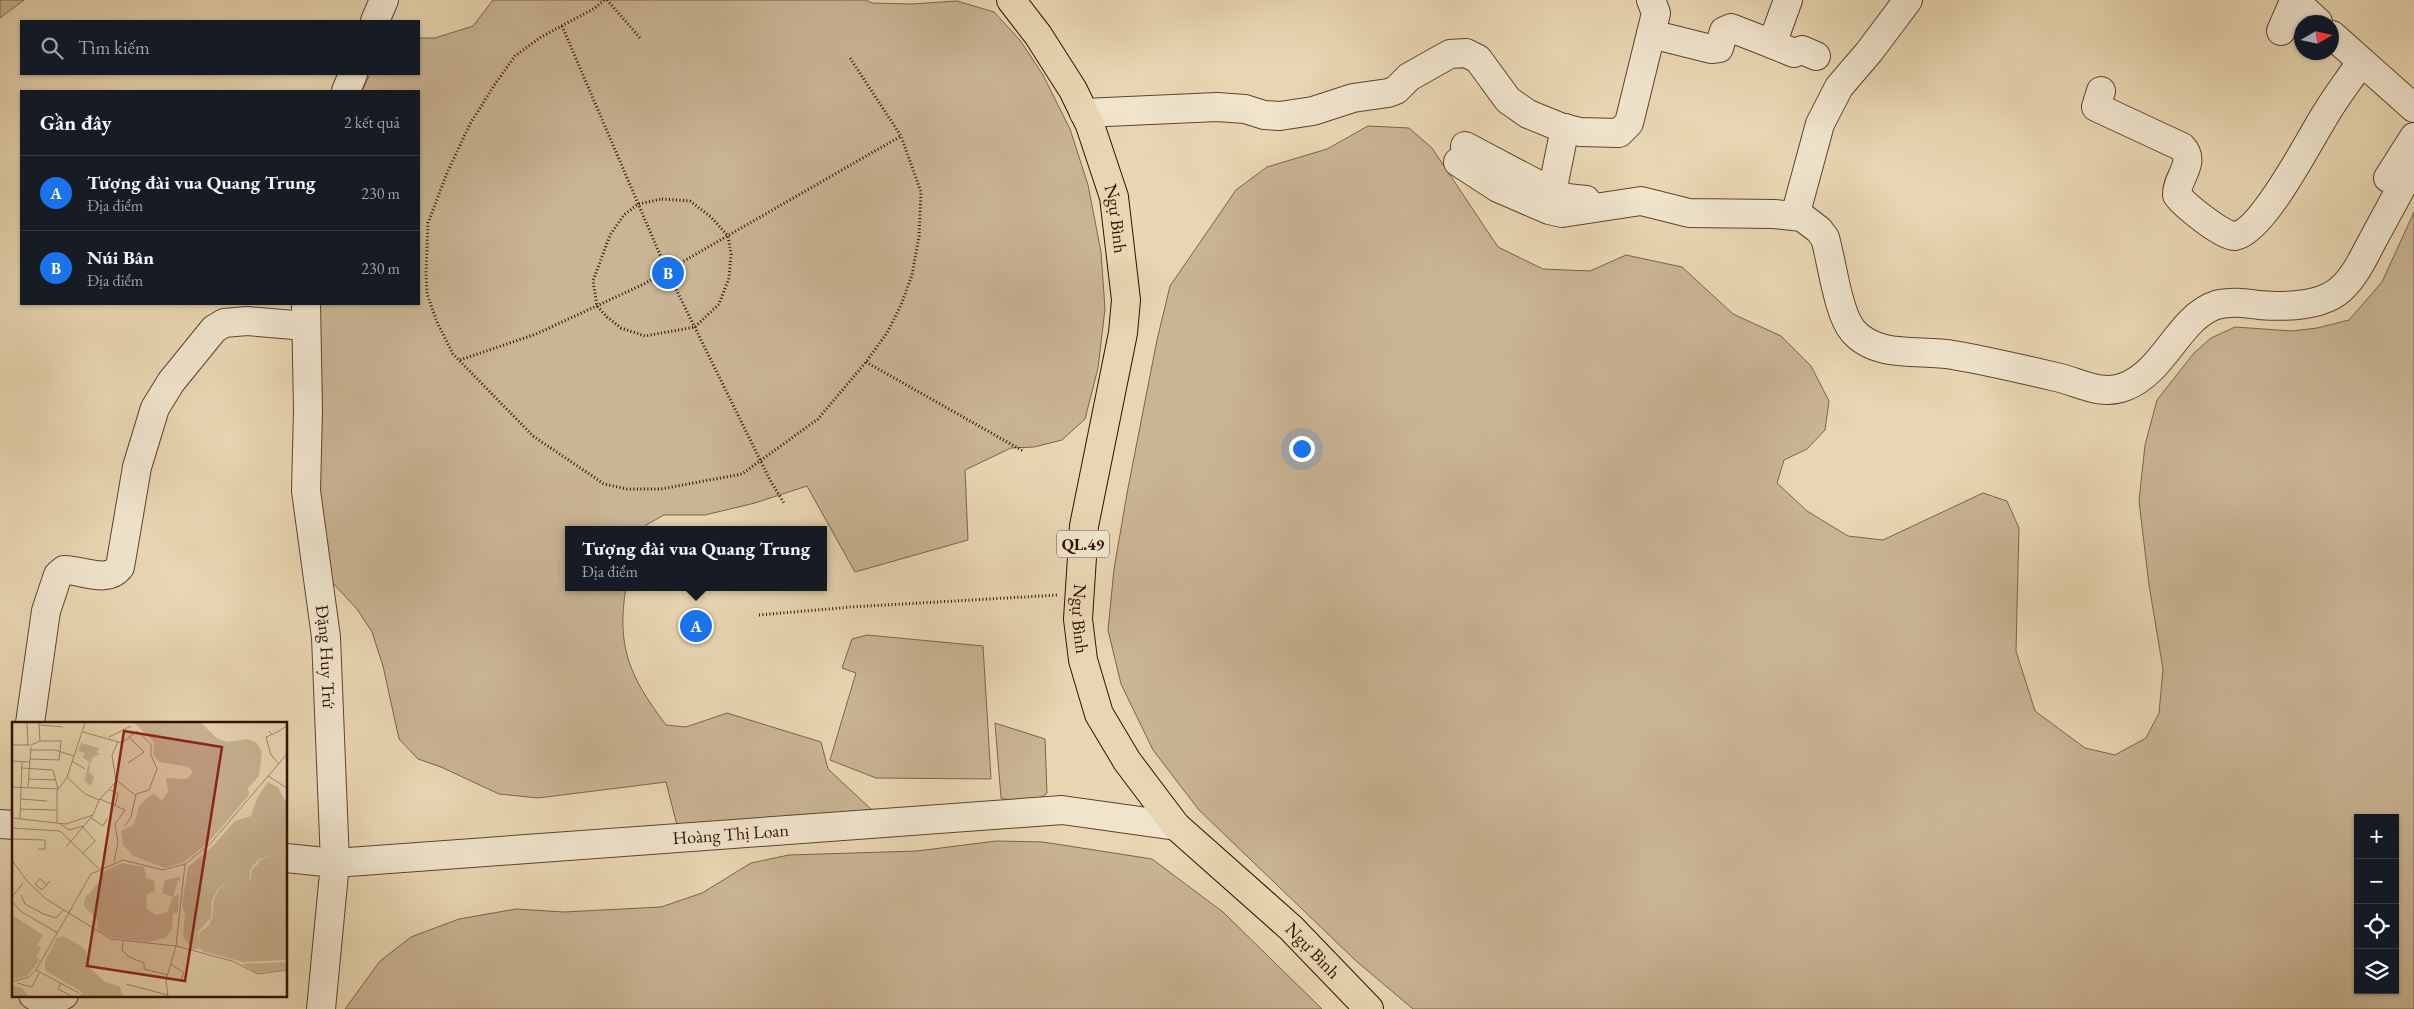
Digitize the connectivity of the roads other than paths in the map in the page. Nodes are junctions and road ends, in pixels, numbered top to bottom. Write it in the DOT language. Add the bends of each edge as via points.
graph roads {
  1 [pos="384,0"];
  2 [pos="1010,0"];
  3 [pos="1651,0"];
  4 [pos="1788,0"];
  5 [pos="1908,0"];
  6 [pos="2294,0"];
  7 [pos="2310,15"];
  8 [pos="375,20"];
  9 [pos="2281,31"];
  10 [pos="1651,34"];
  11 [pos="2339,42"];
  12 [pos="1772,44"];
  13 [pos="1816,56"];
  14 [pos="2361,62"];
  15 [pos="353,75"];
  16 [pos="346,90"];
  17 [pos="2101,91"];
  18 [pos="2414,108"];
  19 [pos="1084,113"];
  20 [pos="1565,128"];
  21 [pos="2414,137"];
  22 [pos="1461,153"];
  23 [pos="2414,164"];
  24 [pos="1551,201"];
  25 [pos="1796,209"];
  26 [pos="2327,288"];
  27 [pos="306,315"];
  28 [pos="30,722"];
  29 [pos="1176,826"];
  30 [pos="288,858"];
  31 [pos="335,863"];
  32 [pos="35,996"];
  33 [pos="61,996"];
  34 [pos="320,1009"];
  35 [pos="1370,1009"];
  1 -- 8 [label="street"];
  2 -- 19 [label="highway, Ngự Bình / QL.49" via="1038,35"];
  3 -- 10 [label="street" via="1656,13"];
  4 -- 12 [label="street"];
  5 -- 25 [label="street" via="1839,87 1820,124"];
  6 -- 7 [label="street"];
  6 -- 9 [label="street"];
  10 -- 12 [label="street" via="1711,49 1719,48 1724,31 1731,28"];
  10 -- 20 [label="street" via="1625,130 1619,133 1580,132"];
  11 -- 14 [label="street"];
  12 -- 13 [label="street" via="1794,53 1802,50"];
  14 -- 17 [label="street" via="2326,112 2278,193 2254,224 2244,233 2233,236 2224,233 2177,195 2188,162 2187,153 2096,107"];
  14 -- 18 [label="street"];
  15 -- 16 [label="street"];
  19 -- 20 [label="street" via="1217,107 1280,116 1313,111 1353,98 1388,93 1450,54 1466,54 1478,58 1508,100 1528,114"];
  19 -- 29 [label="highway, Ngự Bình / QL.49" via="1114,197 1126,300 1123,333 1084,526 1078,619 1083,660 1099,714 1127,761"];
  20 -- 24 [label="street"];
  21 -- 26 [label="street"];
  22 -- 24 [label="street" via="1498,188"];
  23 -- 26 [label="street" via="2356,272 2342,288"];
  24 -- 25 [label="street" via="1567,198 1588,200 1646,189 1685,200"];
  25 -- 26 [label="street" via="1821,210 1835,228 1846,259 1856,306 1864,322 1871,327 1879,331 1956,338 2026,362 2086,388 2123,388 2137,381 2208,309 2233,302 2288,305"];
  27 -- 28 [label="street" via="224,323 214,329 171,382 155,408 137,467 120,567 116,573 104,576 64,570 58,575 49,595"];
  27 -- 31 [label="street, Đặng Huy Trứ" via="306,491 326,637"];
  29 -- 31 [label="street, Hoàng Thị Loan" via="1062,810"];
  29 -- 35 [label="highway, Ngự Bình / QL.49" via="1291,928"];
  30 -- 31 [label="street, Hoàng Thị Loan"];
  31 -- 34 [label="street, Đặng Huy Trứ"];
  32 -- 33 [label="street" via="46,1002"];
}
